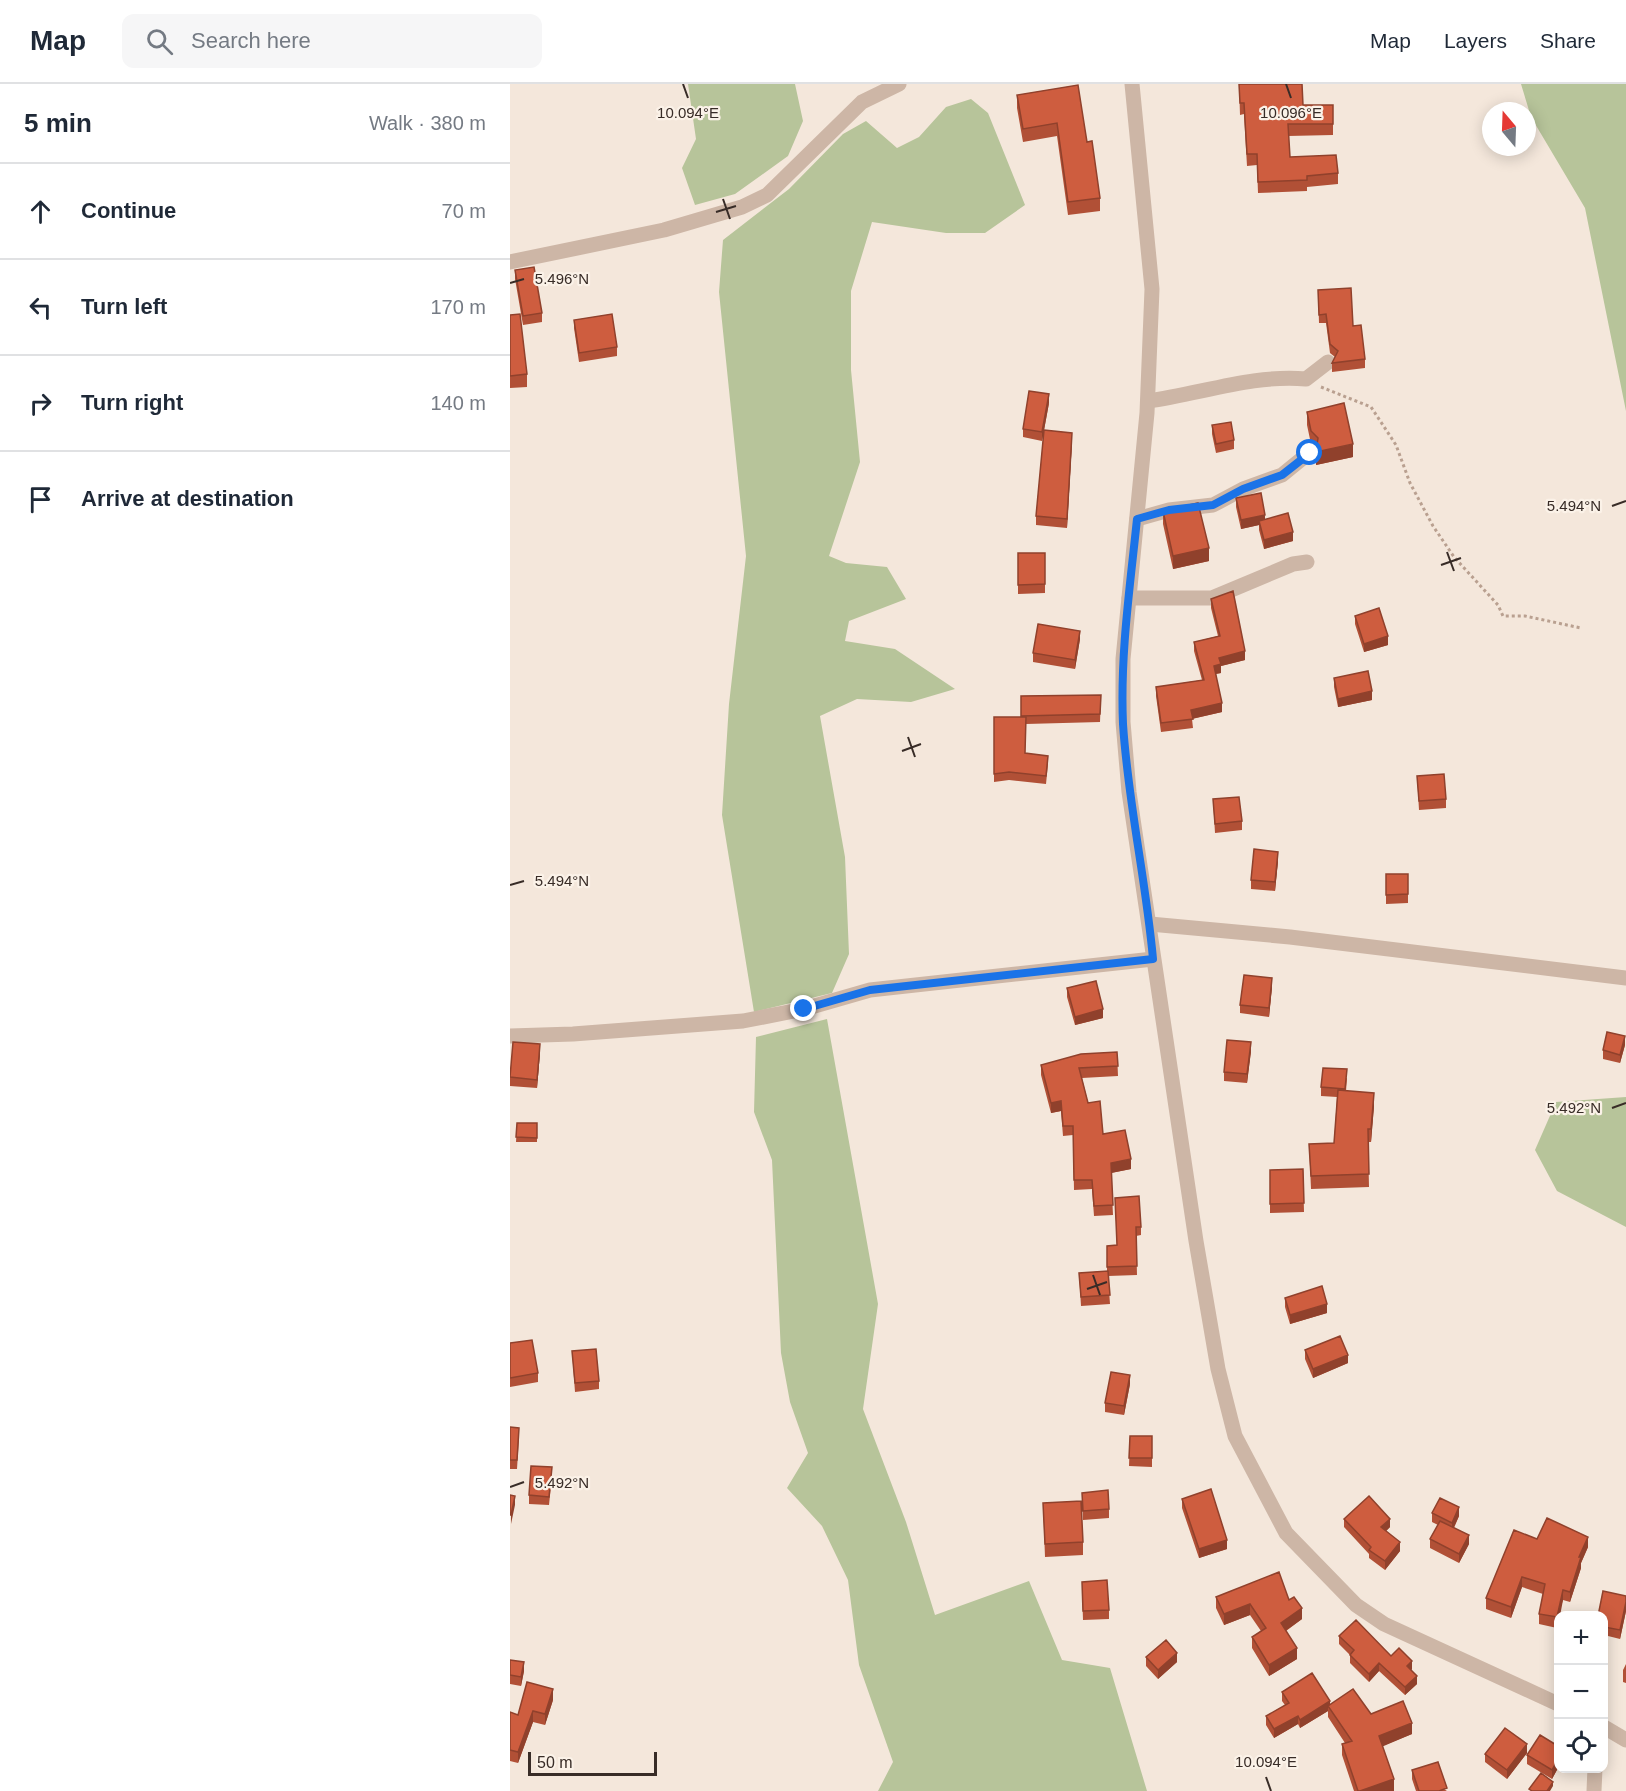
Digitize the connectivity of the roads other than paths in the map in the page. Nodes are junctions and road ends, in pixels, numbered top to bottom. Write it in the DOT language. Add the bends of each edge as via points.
graph roads {
  1 [pos="899,84"];
  2 [pos="1132,84"];
  3 [pos="510,262"];
  4 [pos="1328,362"];
  5 [pos="1148,401"];
  6 [pos="1310,453"];
  7 [pos="1137,519"];
  8 [pos="1308,562"];
  9 [pos="1129,598"];
  10 [pos="1150,924"];
  11 [pos="1153,959"];
  12 [pos="1626,978"];
  13 [pos="510,1036"];
  14 [pos="1554,1702"];
  15 [pos="1608,1729"];
  16 [pos="1626,1740"];
  17 [pos="1595,1773"];
  18 [pos="1594,1791"];
  1 -- 3 [label="street" via="862,102 767,195 742,207 664,230"];
  2 -- 5 [label="street" via="1152,289"];
  4 -- 5 [label="street" via="1306,379 1262,380"];
  5 -- 7 [label="street"];
  6 -- 7 [label="street" via="1282,475 1213,505 1169,510"];
  7 -- 9 [label="street"];
  8 -- 9 [label="street" via="1293,564 1212,598"];
  9 -- 10 [label="street" via="1123,659 1123,722 1129,792"];
  10 -- 11 [label="street"];
  10 -- 12 [label="street"];
  11 -- 13 [label="street" via="870,990 743,1021"];
  11 -- 14 [label="street" via="1218,1369 1235,1436 1286,1533 1356,1605 1384,1624"];
  15 -- 16 [label="street"];
  17 -- 18 [label="street"];
}
